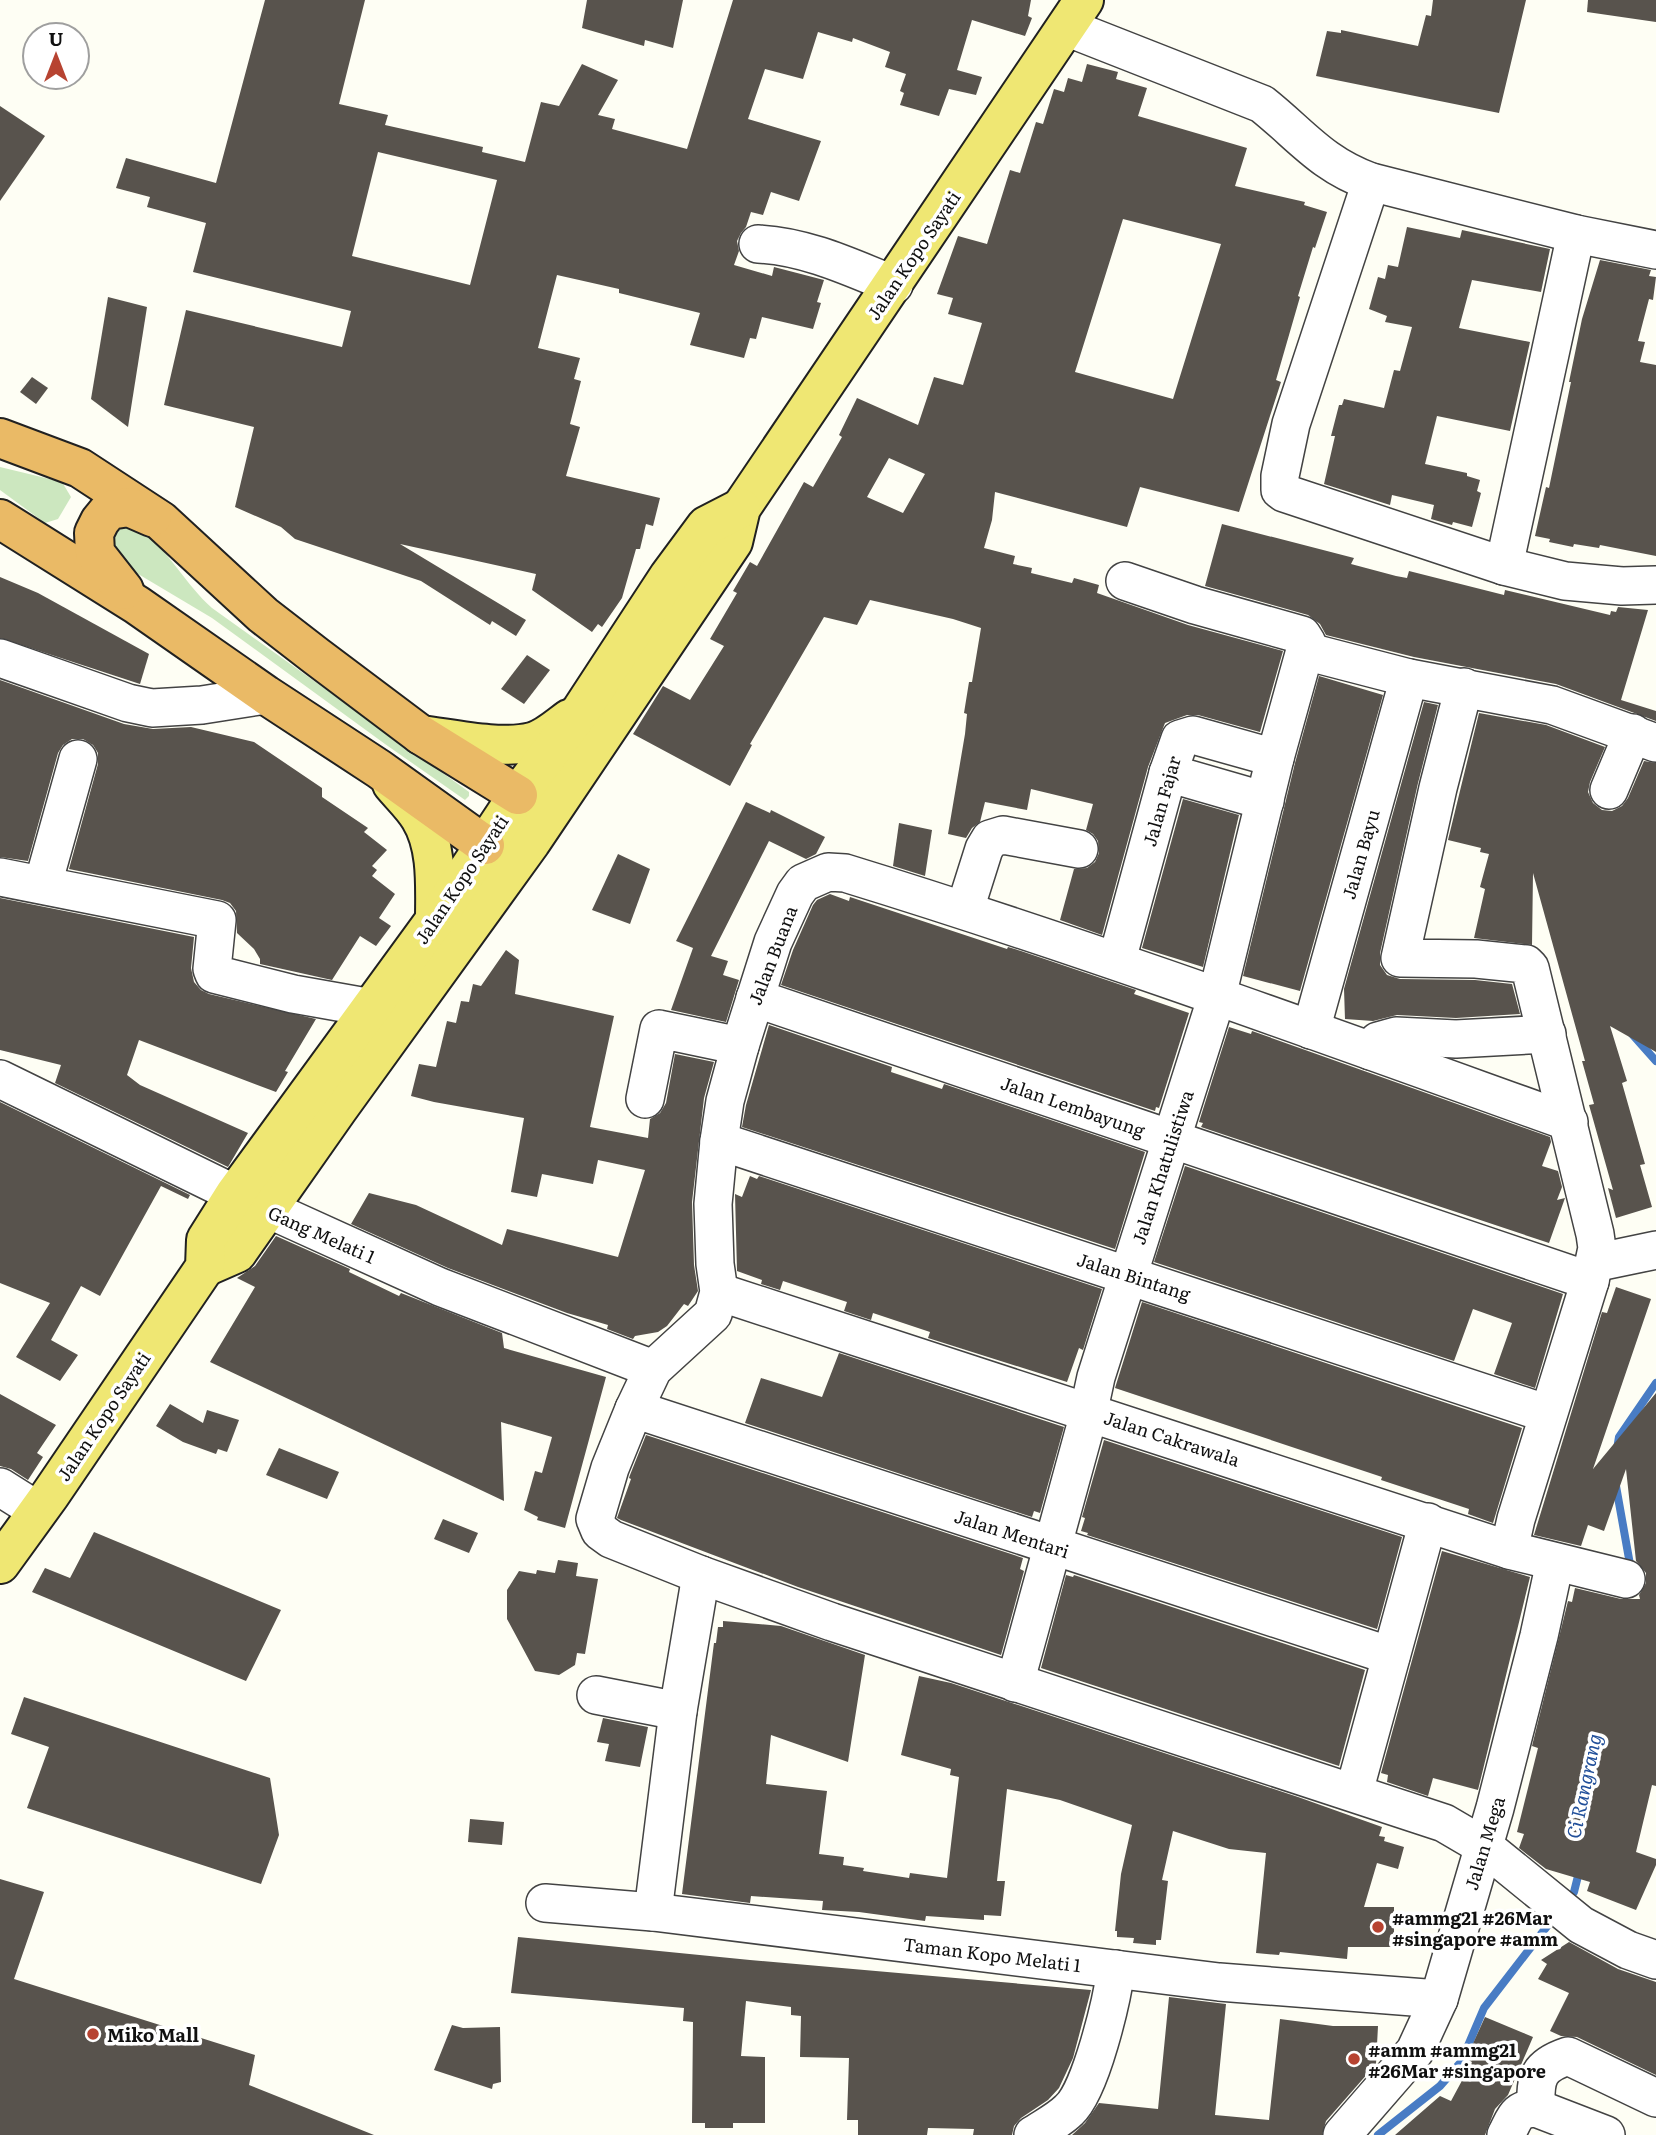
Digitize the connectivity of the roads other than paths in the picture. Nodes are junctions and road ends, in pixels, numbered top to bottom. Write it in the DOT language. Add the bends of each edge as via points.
graph roads {
  1 [pos="1075,13"];
  2 [pos="1370,182"];
  3 [pos="1576,234"];
  4 [pos="758,244"];
  5 [pos="1656,250"];
  6 [pos="894,285"];
  7 [pos="3,438"];
  8 [pos="741,508"];
  9 [pos="0,519"];
  10 [pos="161,521"];
  11 [pos="1504,566"];
  12 [pos="1125,581"];
  13 [pos="1656,585"];
  14 [pos="136,605"];
  15 [pos="1305,651"];
  16 [pos="0,657"];
  17 [pos="1409,678"];
  18 [pos="1464,687"];
  19 [pos="266,695"];
  20 [pos="582,709"];
  21 [pos="421,735"];
  22 [pos="1645,738"];
  23 [pos="1275,758"];
  24 [pos="78,759"];
  25 [pos="379,769"];
  26 [pos="1168,773"];
  27 [pos="1609,790"];
  28 [pos="1265,801"];
  29 [pos="532,806"];
  30 [pos="1079,849"];
  31 [pos="500,855"];
  32 [pos="0,877"];
  33 [pos="43,884"];
  34 [pos="965,909"];
  35 [pos="435,920"];
  36 [pos="1118,960"];
  37 [pos="1217,996"];
  38 [pos="755,998"];
  39 [pos="372,1008"];
  40 [pos="1311,1030"];
  41 [pos="1547,1034"];
  42 [pos="740,1046"];
  43 [pos="1371,1051"];
  44 [pos="0,1079"];
  45 [pos="645,1098"];
  46 [pos="1569,1122"];
  47 [pos="1171,1139"];
  48 [pos="719,1141"];
  49 [pos="251,1202"];
  50 [pos="1656,1250"];
  51 [pos="1592,1272"];
  52 [pos="1128,1274"];
  53 [pos="719,1292"];
  54 [pos="653,1369"];
  55 [pos="634,1409"];
  56 [pos="1088,1411"];
  57 [pos="1548,1414"];
  58 [pos="0,1488"];
  59 [pos="38,1511"];
  60 [pos="1428,1522"];
  61 [pos="1053,1547"];
  62 [pos="1509,1550"];
  63 [pos="1555,1562"];
  64 [pos="0,1563"];
  65 [pos="701,1575"];
  66 [pos="1626,1579"];
  67 [pos="1391,1656"];
  68 [pos="1015,1683"];
  69 [pos="596,1695"];
  70 [pos="678,1711"];
  71 [pos="1354,1792"];
  72 [pos="1495,1808"];
  73 [pos="1444,1823"];
  74 [pos="1485,1847"];
  75 [pos="545,1903"];
  76 [pos="653,1912"];
  77 [pos="1656,1960"];
  78 [pos="1116,1969"];
  79 [pos="1439,1999"];
  80 [pos="1656,2098"];
  81 [pos="1536,2108"];
  82 [pos="1033,2135"];
  83 [pos="1342,2135"];
  84 [pos="1506,2135"];
  85 [pos="1606,2135"];
  1 -- 2 [label="street" via="1262,104 1320,156"];
  1 -- 6 [label="main road, Jalan Kopo Sayati"];
  2 -- 3 [label="street"];
  2 -- 11 [label="street" via="1291,424 1280,490"];
  3 -- 5 [label="street"];
  3 -- 11 [label="street"];
  4 -- 6 [label="street" via="823,257"];
  6 -- 8 [label="main road, Jalan Kopo Sayati"];
  7 -- 10 [label="highway" via="80,468"];
  8 -- 20 [label="main road, Jalan Kopo Sayati" via="706,526"];
  8 -- 29 [label="main road, Jalan Kopo Sayati" via="733,542"];
  9 -- 14 [label="highway"];
  10 -- 14 [label="highway" via="129,507 109,510 94,533 95,553"];
  10 -- 21 [label="highway" via="264,615"];
  11 -- 13 [label="street" via="1565,580"];
  12 -- 15 [label="street" via="1302,635"];
  14 -- 19 [label="highway"];
  15 -- 17 [label="street"];
  15 -- 23 [label="street, Jalan Khatulistiwa"];
  16 -- 19 [label="street" via="152,708"];
  17 -- 18 [label="street"];
  17 -- 40 [label="street, Jalan Bayu"];
  18 -- 22 [label="street" via="1552,705"];
  18 -- 41 [label="street" via="1400,958 1476,959 1528,966"];
  19 -- 25 [label="highway"];
  20 -- 21 [label="main road" via="533,742"];
  20 -- 29 [label="main road, Jalan Kopo Sayati"];
  21 -- 29 [label="highway"];
  22 -- 27 [label="street"];
  23 -- 26 [label="street, Jalan Fajar" via="1185,735"];
  23 -- 28 [label="street, Jalan Khatulistiwa"];
  24 -- 33 [label="street"];
  25 -- 31 [label="highway"];
  25 -- 35 [label="main road" via="420,818 431,843"];
  26 -- 28 [label="street"];
  26 -- 36 [label="street, Jalan Fajar"];
  28 -- 37 [label="street, Jalan Khatulistiwa"];
  29 -- 31 [label="main road, Jalan Kopo Sayati"];
  30 -- 34 [label="street" via="1003,835 990,839"];
  31 -- 35 [label="main road, Jalan Kopo Sayati"];
  31 -- 49 [label="main road, Jalan Kopo Sayati"];
  32 -- 33 [label="street"];
  33 -- 39 [label="street" via="140,894 217,920 214,974"];
  34 -- 36 [label="street, Jalan Buana"];
  34 -- 38 [label="street, Jalan Buana" via="845,873 815,876 795,894"];
  35 -- 39 [label="main road, Jalan Kopo Sayati"];
  36 -- 37 [label="street, Jalan Buana"];
  37 -- 40 [label="street, Jalan Buana"];
  37 -- 47 [label="street, Jalan Khatulistiwa"];
  38 -- 42 [label="street, Jalan Buana"];
  38 -- 47 [label="street, Jalan Lembayung"];
  39 -- 49 [label="main road, Jalan Kopo Sayati"];
  40 -- 43 [label="street, Jalan Buana"];
  41 -- 43 [label="street" via="1456,1039 1396,1036 1378,1041"];
  41 -- 46 [label="street"];
  42 -- 45 [label="street" via="659,1029"];
  42 -- 48 [label="street, Jalan Buana"];
  43 -- 46 [label="street, Jalan Buana"];
  44 -- 49 [label="street, Gang Melati 1"];
  46 -- 51 [label="street" via="1595,1234"];
  47 -- 51 [label="street, Jalan Lembayung"];
  47 -- 52 [label="street, Jalan Khatulistiwa"];
  48 -- 52 [label="street, Jalan Bintang"];
  48 -- 53 [label="street, Jalan Buana" via="713,1204"];
  49 -- 54 [label="street, Gang Melati 1" via="440,1287"];
  49 -- 59 [label="main road, Jalan Kopo Sayati" via="206,1240 205,1267"];
  50 -- 51 [label="street"];
  51 -- 57 [label="street"];
  52 -- 56 [label="street, Jalan Khatulistiwa"];
  52 -- 57 [label="street, Jalan Bintang"];
  53 -- 54 [label="street" via="713,1314"];
  53 -- 56 [label="street, Jalan Cakrawala"];
  54 -- 55 [label="street"];
  55 -- 61 [label="street, Jalan Mentari"];
  55 -- 65 [label="street" via="610,1468 597,1525 611,1539"];
  56 -- 60 [label="street, Jalan Cakrawala"];
  56 -- 61 [label="street, Jalan Khatulistiwa"];
  57 -- 62 [label="street"];
  58 -- 59 [label="street"];
  59 -- 64 [label="main road, Jalan Kopo Sayati"];
  60 -- 62 [label="street, Jalan Cakrawala"];
  60 -- 67 [label="street"];
  61 -- 67 [label="street, Jalan Mentari"];
  61 -- 68 [label="street, Jalan Khatulistiwa"];
  62 -- 63 [label="street, Jalan Cakrawala"];
  63 -- 66 [label="street, Jalan Cakrawala"];
  63 -- 72 [label="street, Jalan Mega"];
  65 -- 68 [label="street"];
  65 -- 70 [label="street"];
  67 -- 71 [label="street"];
  68 -- 71 [label="street"];
  69 -- 70 [label="street"];
  70 -- 76 [label="street"];
  71 -- 73 [label="street"];
  72 -- 73 [label="street"];
  72 -- 74 [label="street, Jalan Mega"];
  73 -- 74 [label="street"];
  74 -- 77 [label="street" via="1581,1925"];
  74 -- 79 [label="street, Jalan Mega"];
  75 -- 76 [label="street, Taman Kopo Melati 1"];
  76 -- 78 [label="street, Taman Kopo Melati 1"];
  78 -- 79 [label="street, Taman Kopo Melati 1"];
  78 -- 82 [label="street" via="1085,2084 1071,2109"];
  79 -- 83 [label="street, Jalan Mega" via="1415,2051"];
  80 -- 81 [label="street" via="1568,2056 1548,2062 1539,2076"];
  81 -- 84 [label="street" via="1524,2108 1517,2114"];
  81 -- 85 [label="street"];
}
